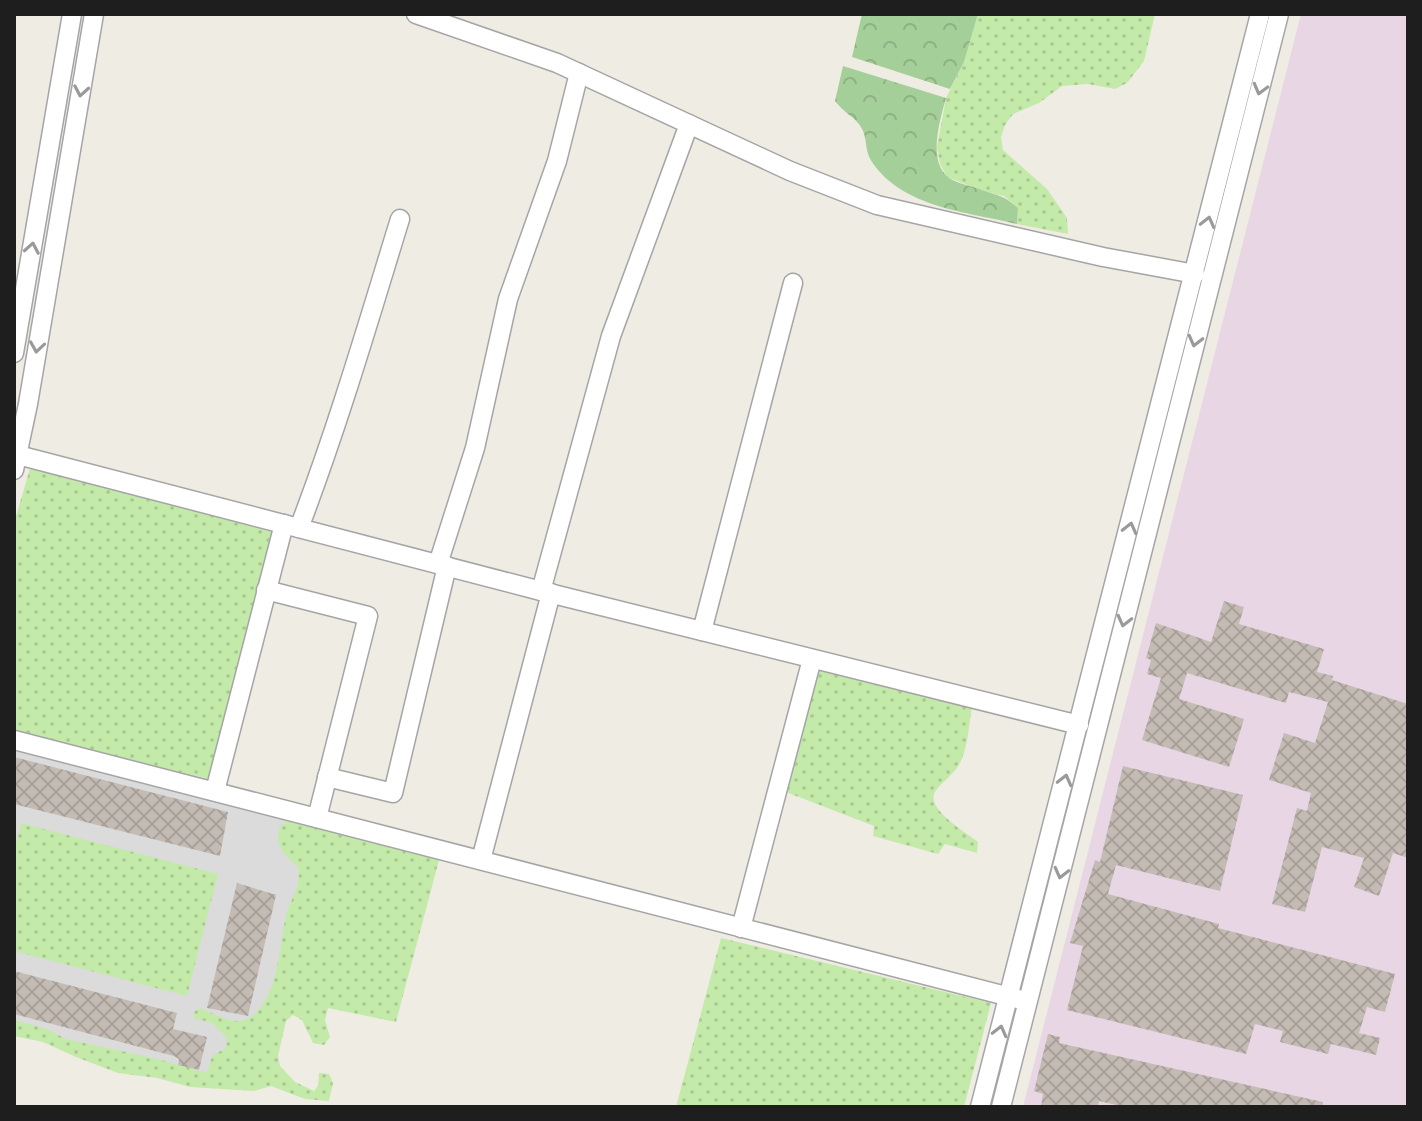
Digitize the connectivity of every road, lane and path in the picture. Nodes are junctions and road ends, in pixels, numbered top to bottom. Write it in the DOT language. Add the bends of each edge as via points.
graph roads {
  1 [pos="72,14"];
  2 [pos="94,14"];
  3 [pos="416,14"];
  4 [pos="1260,14"];
  5 [pos="1279,14"];
  6 [pos="579,73"];
  7 [pos="689,124"];
  8 [pos="400,219"];
  9 [pos="1195,274"];
  10 [pos="793,283"];
  11 [pos="14,353"];
  12 [pos="15,460"];
  13 [pos="291,526"];
  14 [pos="442,565"];
  15 [pos="266,590"];
  16 [pos="546,592"];
  17 [pos="702,631"];
  18 [pos="812,659"];
  19 [pos="1079,725"];
  20 [pos="14,740"];
  21 [pos="327,777"];
  22 [pos="215,791"];
  23 [pos="317,818"];
  24 [pos="481,860"];
  25 [pos="741,928"];
  26 [pos="1009,997"];
  27 [pos="1029,1002"];
  28 [pos="980,1107"];
  29 [pos="1001,1107"];
  11 -- 1 [label="street, one-way"];
  2 -- 12 [label="street, one-way"];
  3 -- 6 [label="street"];
  9 -- 4 [label="street, one-way"];
  5 -- 27 [label="street, one-way"];
  6 -- 7 [label="street"];
  6 -- 14 [label="street" via="557,161 508,299"];
  7 -- 9 [label="street" via="877,205"];
  7 -- 16 [label="street" via="611,336"];
  8 -- 13 [label="street" via="330,447"];
  19 -- 9 [label="street, one-way"];
  10 -- 17 [label="street"];
  12 -- 13 [label="street"];
  13 -- 14 [label="street"];
  13 -- 15 [label="street"];
  14 -- 16 [label="street"];
  14 -- 21 [label="street" via="393,793"];
  15 -- 21 [label="street" via="368,616"];
  15 -- 22 [label="street"];
  16 -- 17 [label="street"];
  16 -- 24 [label="street"];
  17 -- 18 [label="street"];
  18 -- 19 [label="street"];
  18 -- 25 [label="street"];
  26 -- 19 [label="street, one-way"];
  20 -- 22 [label="street"];
  21 -- 23 [label="street"];
  22 -- 23 [label="street"];
  23 -- 24 [label="street"];
  24 -- 25 [label="street"];
  25 -- 26 [label="street"];
  26 -- 27 [label="street"];
  28 -- 26 [label="street, one-way"];
  27 -- 29 [label="street"];
}
